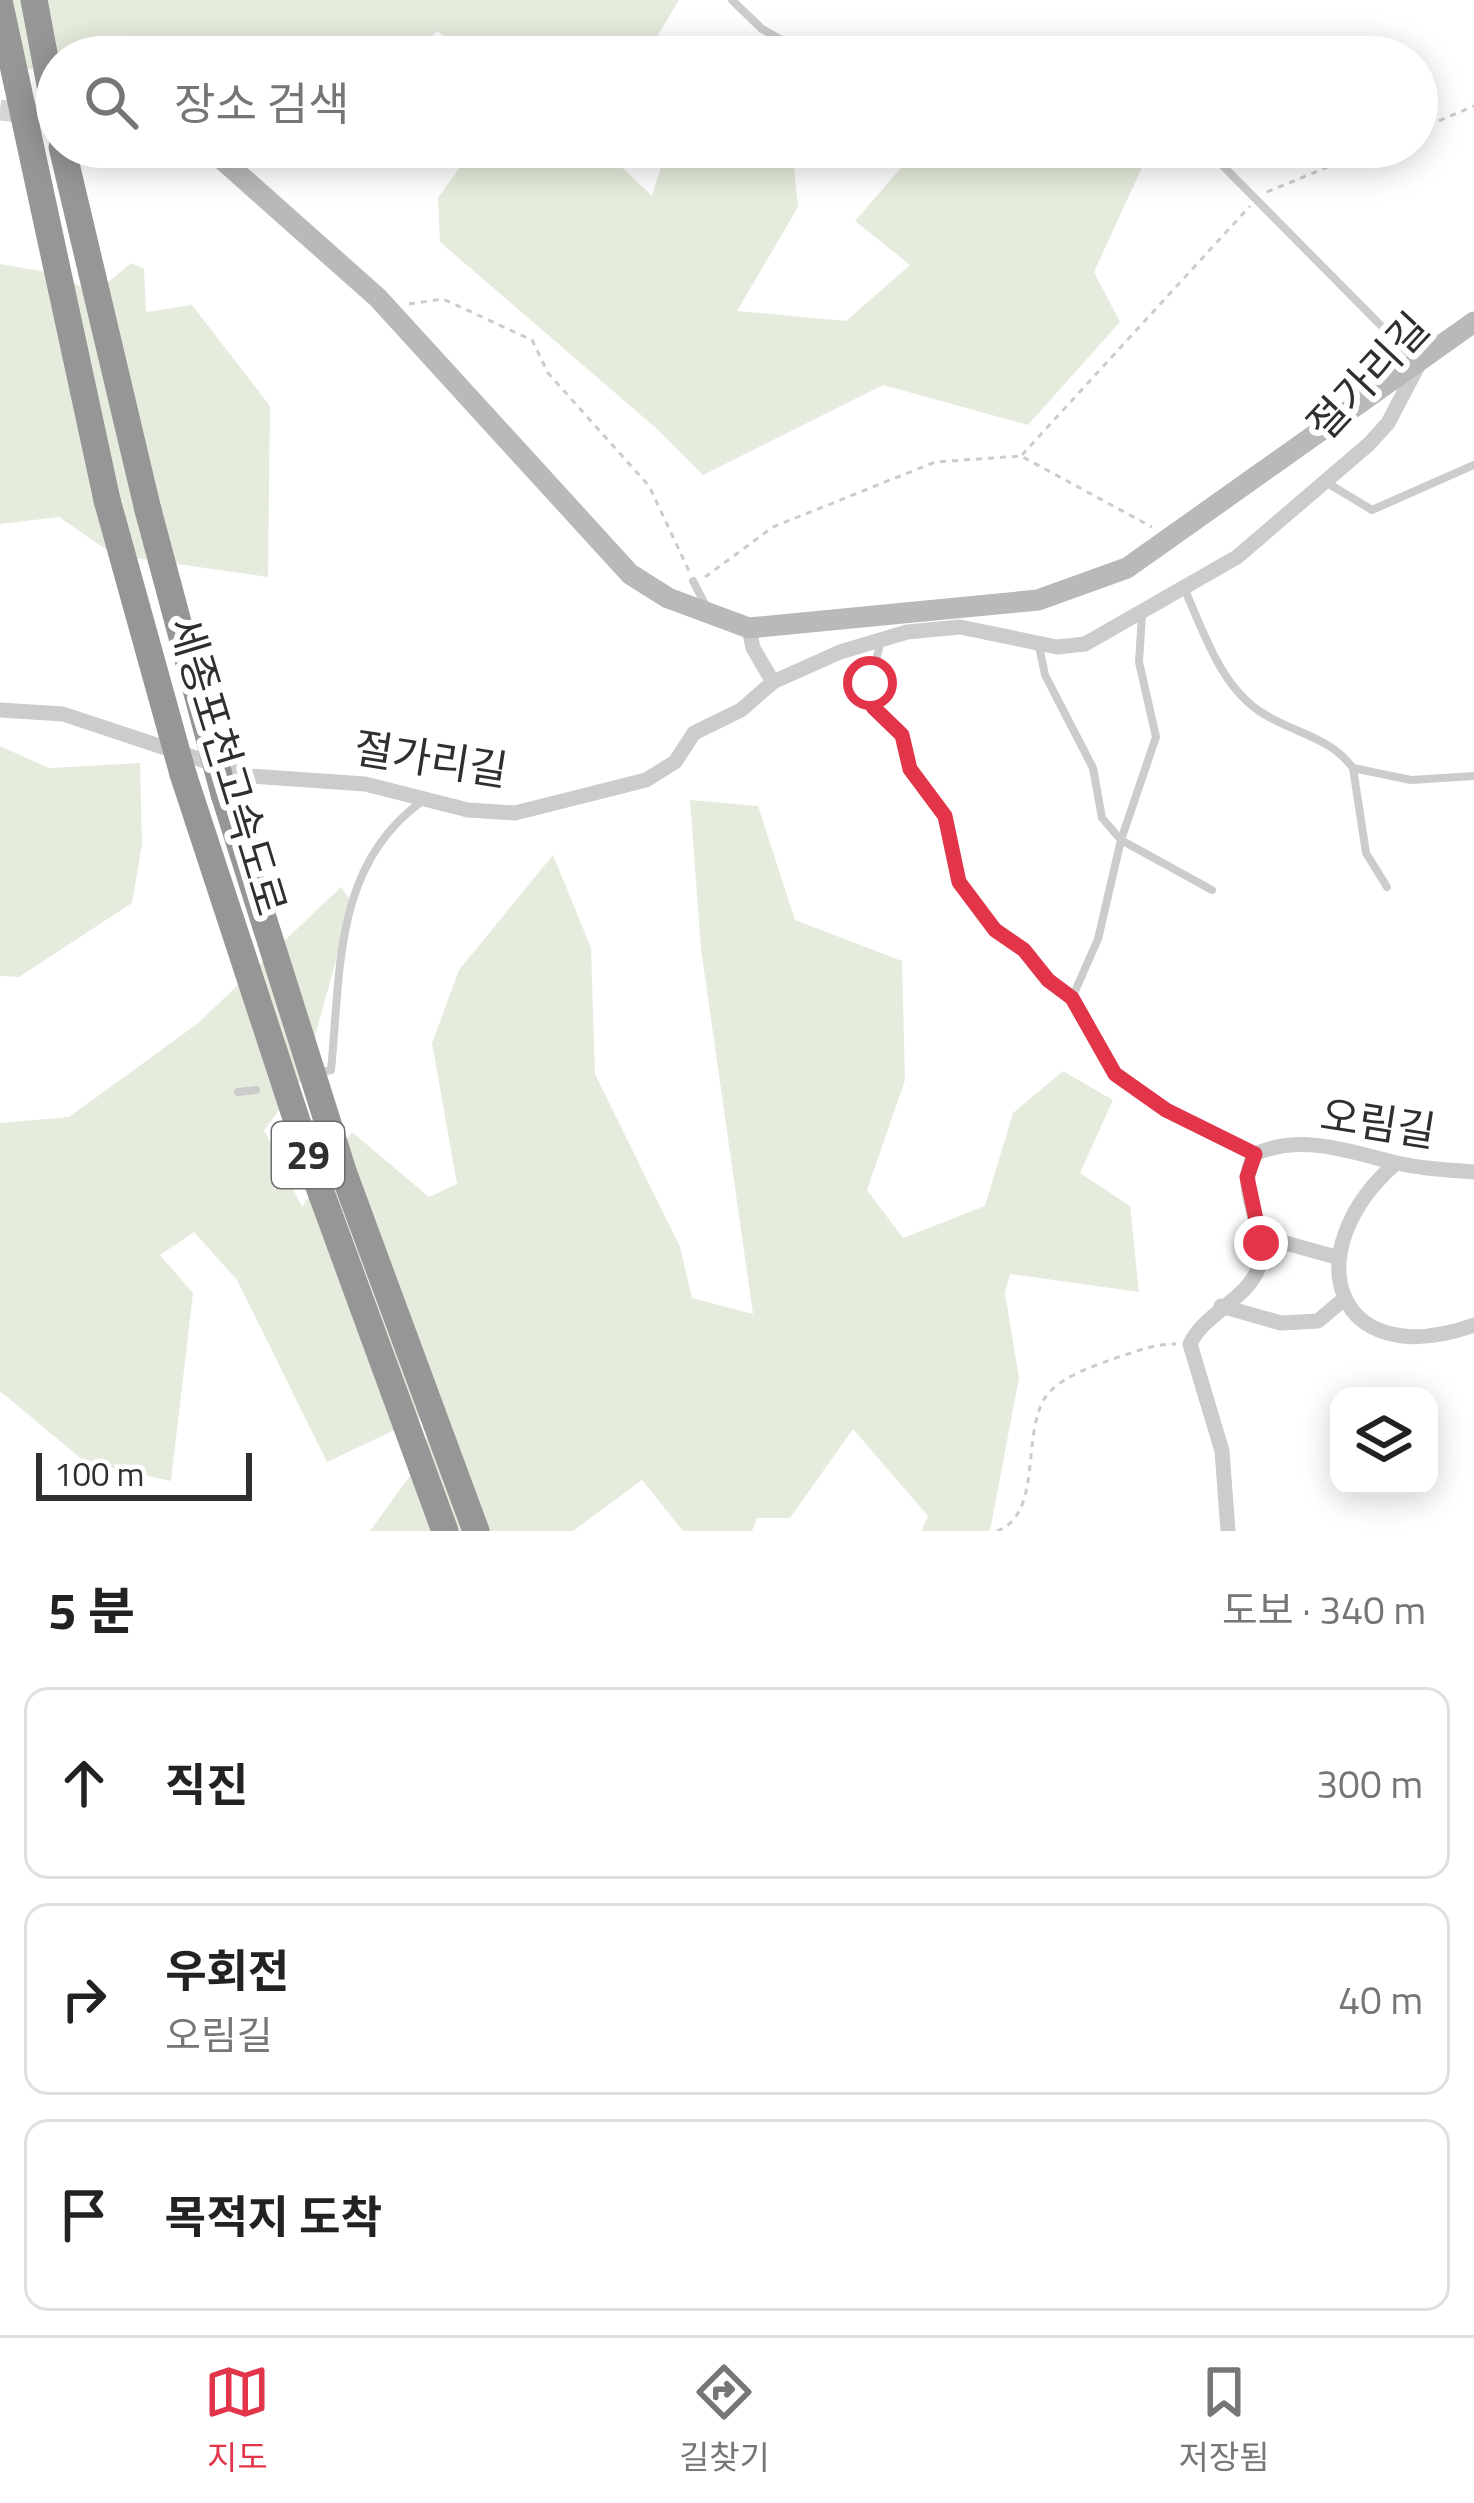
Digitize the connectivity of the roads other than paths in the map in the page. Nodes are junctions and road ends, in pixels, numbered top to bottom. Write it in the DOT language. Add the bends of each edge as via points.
graph roads {
  1 [pos="34,0"];
  2 [pos="732,0"];
  3 [pos="0,5"];
  4 [pos="41,36"];
  5 [pos="776,36"];
  6 [pos="67,168"];
  7 [pos="231,168"];
  8 [pos="1225,168"];
  9 [pos="1474,322"];
  10 [pos="1419,364"];
  11 [pos="1474,464"];
  12 [pos="1322,480"];
  13 [pos="693,581"];
  14 [pos="1182,584"];
  15 [pos="1142,607"];
  16 [pos="719,617"];
  17 [pos="749,628"];
  18 [pos="882,640"];
  19 [pos="1040,644"];
  20 [pos="773,682"];
  21 [pos="0,710"];
  22 [pos="1353,768"];
  23 [pos="1474,776"];
  24 [pos="427,797"];
  25 [pos="1120,840"];
  26 [pos="1387,886"];
  27 [pos="1212,890"];
  28 [pos="1072,998"];
  29 [pos="326,1072"];
  30 [pos="256,1090"];
  31 [pos="238,1092"];
  32 [pos="1255,1154"];
  33 [pos="1396,1163"];
  34 [pos="1474,1172"];
  35 [pos="1260,1236"];
  36 [pos="1336,1257"];
  37 [pos="1344,1299"];
  38 [pos="1221,1306"];
  39 [pos="1474,1325"];
  40 [pos="445,1531"];
  41 [pos="476,1531"];
  42 [pos="1228,1531"];
  1 -- 4 [label="highway"];
  2 -- 5 [label="lane"];
  3 -- 40 [label="highway, 세종포천고속도로 / 29, bridge" via="107,500 183,774 307,1154"];
  6 -- 41 [label="highway, 세종포천고속도로 / 29, bridge" via="224,794 350,1193"];
  7 -- 16 [label="street" via="391,312 631,574"];
  8 -- 10 [label="lane"];
  9 -- 10 [label="street, 절가리길"];
  10 -- 12 [label="street, 절가리길" via="1388,423"];
  10 -- 17 [label="street" via="1126,568 1038,600"];
  11 -- 12 [label="lane" via="1372,510"];
  12 -- 14 [label="street, 절가리길" via="1238,557"];
  13 -- 16 [label="lane"];
  14 -- 15 [label="street, 절가리길"];
  14 -- 22 [label="lane" via="1219,663 1247,700 1312,734"];
  15 -- 19 [label="street, 절가리길" via="1085,644"];
  15 -- 25 [label="lane" via="1139,662 1156,737"];
  16 -- 17 [label="street"];
  17 -- 20 [label="street"];
  18 -- 19 [label="street, 절가리길" via="960,626"];
  18 -- 20 [label="street, 절가리길"];
  18 -- 28 [label="lane" via="873,707 902,735 910,769 945,816 959,882 995,930"];
  19 -- 25 [label="lane" via="1045,675 1094,768 1102,818"];
  20 -- 24 [label="street, 절가리길" via="694,734 666,771 616,790 515,813"];
  21 -- 24 [label="street, 절가리길" via="63,714 250,776"];
  22 -- 23 [label="lane" via="1411,780"];
  22 -- 26 [label="lane" via="1366,853"];
  24 -- 29 [label="lane" via="377,847 346,908"];
  25 -- 27 [label="lane"];
  25 -- 28 [label="lane" via="1098,939"];
  28 -- 32 [label="lane" via="1115,1074"];
  30 -- 31 [label="lane"];
  32 -- 33 [label="street, 오림길" via="1319,1145"];
  32 -- 35 [label="street" via="1247,1177"];
  33 -- 34 [label="street, 오림길"];
  33 -- 36 [label="street" via="1350,1218"];
  35 -- 36 [label="street"];
  35 -- 38 [label="street" via="1254,1276"];
  36 -- 37 [label="street"];
  37 -- 38 [label="street" via="1318,1322 1281,1323"];
  37 -- 39 [label="street" via="1365,1324 1396,1333 1429,1336"];
  38 -- 42 [label="street" via="1190,1344 1222,1451"];
}
